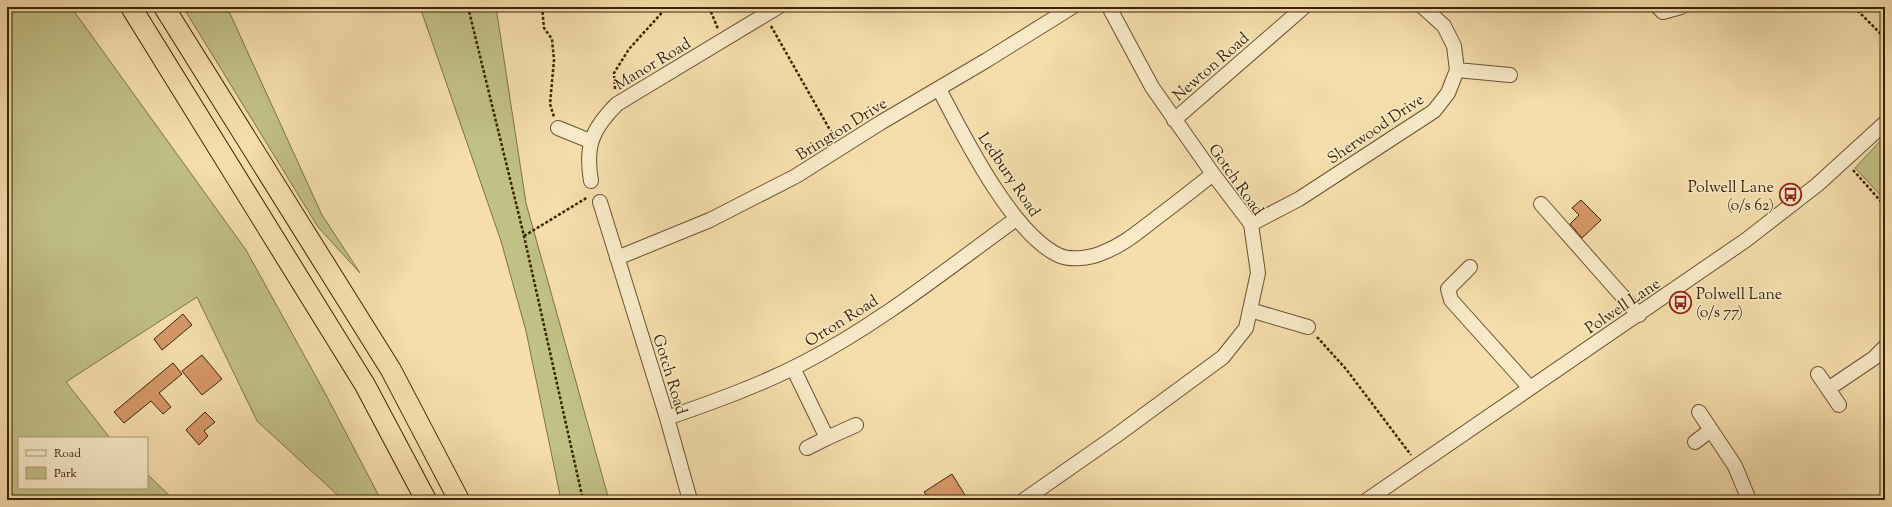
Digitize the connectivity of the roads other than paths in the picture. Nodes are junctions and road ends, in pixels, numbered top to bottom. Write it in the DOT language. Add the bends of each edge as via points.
graph roads {
  1 [pos="131,7"];
  2 [pos="164,7"];
  3 [pos="778,7"];
  4 [pos="1072,7"];
  5 [pos="1109,7"];
  6 [pos="1304,7"];
  7 [pos="1423,7"];
  8 [pos="1658,7"];
  9 [pos="1681,7"];
  10 [pos="1457,70"];
  11 [pos="1510,75"];
  12 [pos="939,89"];
  13 [pos="1174,120"];
  14 [pos="1885,123"];
  15 [pos="558,128"];
  16 [pos="590,141"];
  17 [pos="1213,174"];
  18 [pos="591,181"];
  19 [pos="595,199"];
  20 [pos="1541,204"];
  21 [pos="1016,219"];
  22 [pos="1251,224"];
  23 [pos="617,258"];
  24 [pos="1470,267"];
  25 [pos="1250,310"];
  26 [pos="1639,315"];
  27 [pos="1308,327"];
  28 [pos="1885,347"];
  29 [pos="793,368"];
  30 [pos="1818,374"];
  31 [pos="1530,388"];
  32 [pos="1828,389"];
  33 [pos="1839,405"];
  34 [pos="1699,412"];
  35 [pos="667,418"];
  36 [pos="856,425"];
  37 [pos="1711,430"];
  38 [pos="827,438"];
  39 [pos="1695,442"];
  40 [pos="807,448"];
  41 [pos="426,500"];
  42 [pos="459,500"];
  43 [pos="690,500"];
  44 [pos="1024,500"];
  45 [pos="1367,500"];
  46 [pos="1748,500"];
  1 -- 41 [label="highway" via="365,385"];
  2 -- 42 [label="highway" via="391,370"];
  3 -- 16 [label="street, Manor Road" via="617,104 597,126"];
  4 -- 12 [label="street, Brington Drive"];
  5 -- 13 [label="street, Gotch Road" via="1152,88"];
  6 -- 13 [label="street, Newton Road"];
  7 -- 10 [label="street, Sherwood Drive" via="1444,26 1454,46"];
  8 -- 9 [label="street" via="1663,12"];
  10 -- 11 [label="street"];
  10 -- 22 [label="street, Sherwood Drive" via="1448,93 1434,111 1300,199"];
  12 -- 21 [label="street, Ledbury Road" via="972,149"];
  12 -- 23 [label="street, Brington Drive" via="796,176 710,220"];
  13 -- 17 [label="street, Gotch Road"];
  14 -- 26 [label="street, Polwell Lane" via="1817,185 1746,240"];
  15 -- 16 [label="street"];
  16 -- 18 [label="street, Manor Road" via="588,163"];
  17 -- 21 [label="street, Ledbury Road" via="1122,244 1101,254 1079,258 1058,256"];
  17 -- 22 [label="street, Gotch Road"];
  19 -- 23 [label="street, Gotch Road"];
  20 -- 26 [label="street"];
  21 -- 29 [label="street, Orton Road" via="864,328"];
  22 -- 25 [label="street, Gotch Road" via="1258,273"];
  23 -- 35 [label="street, Gotch Road"];
  24 -- 31 [label="street" via="1448,289 1451,300"];
  25 -- 27 [label="street"];
  25 -- 44 [label="street, Gotch Road" via="1246,328 1223,357"];
  26 -- 31 [label="street, Polwell Lane"];
  28 -- 32 [label="street" via="1874,358"];
  29 -- 35 [label="street, Orton Road" via="706,405"];
  29 -- 38 [label="street"];
  30 -- 32 [label="street"];
  31 -- 45 [label="street, Polwell Lane"];
  32 -- 33 [label="street"];
  34 -- 37 [label="street"];
  35 -- 43 [label="street, Gotch Road"];
  36 -- 38 [label="street"];
  37 -- 39 [label="street"];
  37 -- 46 [label="street" via="1735,466"];
  38 -- 40 [label="street"];
}
